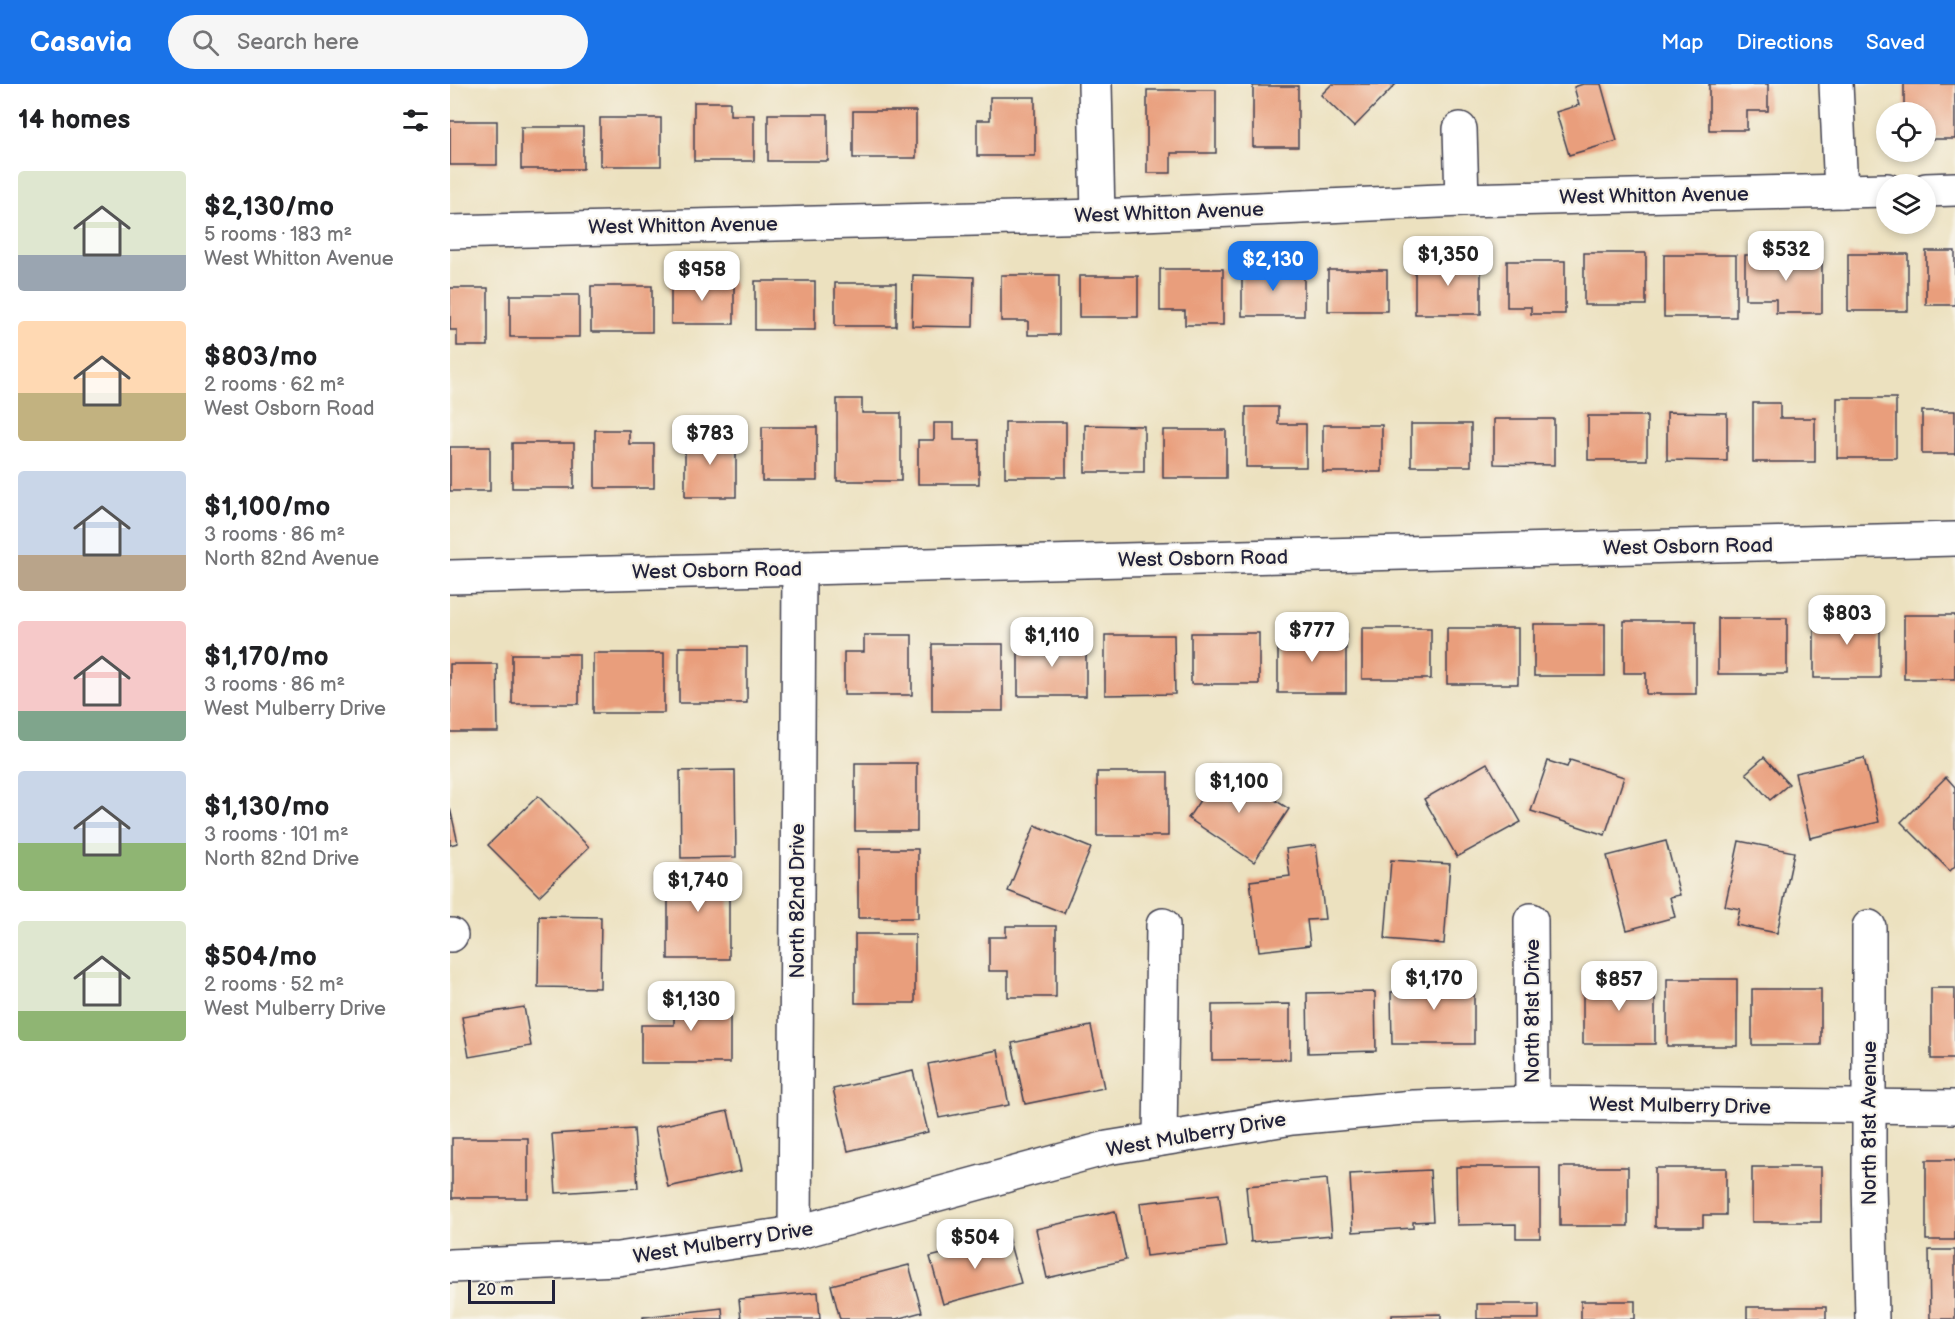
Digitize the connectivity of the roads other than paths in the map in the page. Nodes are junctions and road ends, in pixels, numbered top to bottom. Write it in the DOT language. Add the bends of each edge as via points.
graph roads {
  1 [pos="1095,84"];
  2 [pos="1836,84"];
  3 [pos="1460,129"];
  4 [pos="1955,189"];
  5 [pos="1876,190"];
  6 [pos="1936,190"];
  7 [pos="1841,191"];
  8 [pos="1462,200"];
  9 [pos="1098,216"];
  10 [pos="450,232"];
  11 [pos="1955,539"];
  12 [pos="799,568"];
  13 [pos="450,577"];
  14 [pos="1531,920"];
  15 [pos="1163,925"];
  16 [pos="1869,927"];
  17 [pos="1532,1103"];
  18 [pos="1869,1106"];
  19 [pos="1955,1107"];
  20 [pos="1160,1139"];
  21 [pos="795,1233"];
  22 [pos="450,1266"];
  23 [pos="1872,1319"];
  1 -- 9 [label="street"];
  2 -- 7 [label="street"];
  3 -- 8 [label="street"];
  4 -- 6 [label="street"];
  5 -- 7 [label="street, West Whitton Avenue"];
  7 -- 8 [label="street, West Whitton Avenue"];
  8 -- 9 [label="street, West Whitton Avenue"];
  9 -- 10 [label="street, West Whitton Avenue"];
  11 -- 12 [label="street, West Osborn Road"];
  12 -- 13 [label="street, West Osborn Road"];
  12 -- 21 [label="street, North 82nd Drive"];
  14 -- 17 [label="street, North 81st Drive"];
  15 -- 20 [label="street"];
  16 -- 18 [label="street, North 81st Avenue"];
  17 -- 18 [label="street, West Mulberry Drive"];
  17 -- 20 [label="street, West Mulberry Drive" via="1339,1113"];
  18 -- 19 [label="street, West Mulberry Drive"];
  18 -- 23 [label="street, North 81st Avenue"];
  20 -- 21 [label="street, West Mulberry Drive" via="1048,1163"];
  21 -- 22 [label="street, West Mulberry Drive" via="618,1259"];
}
